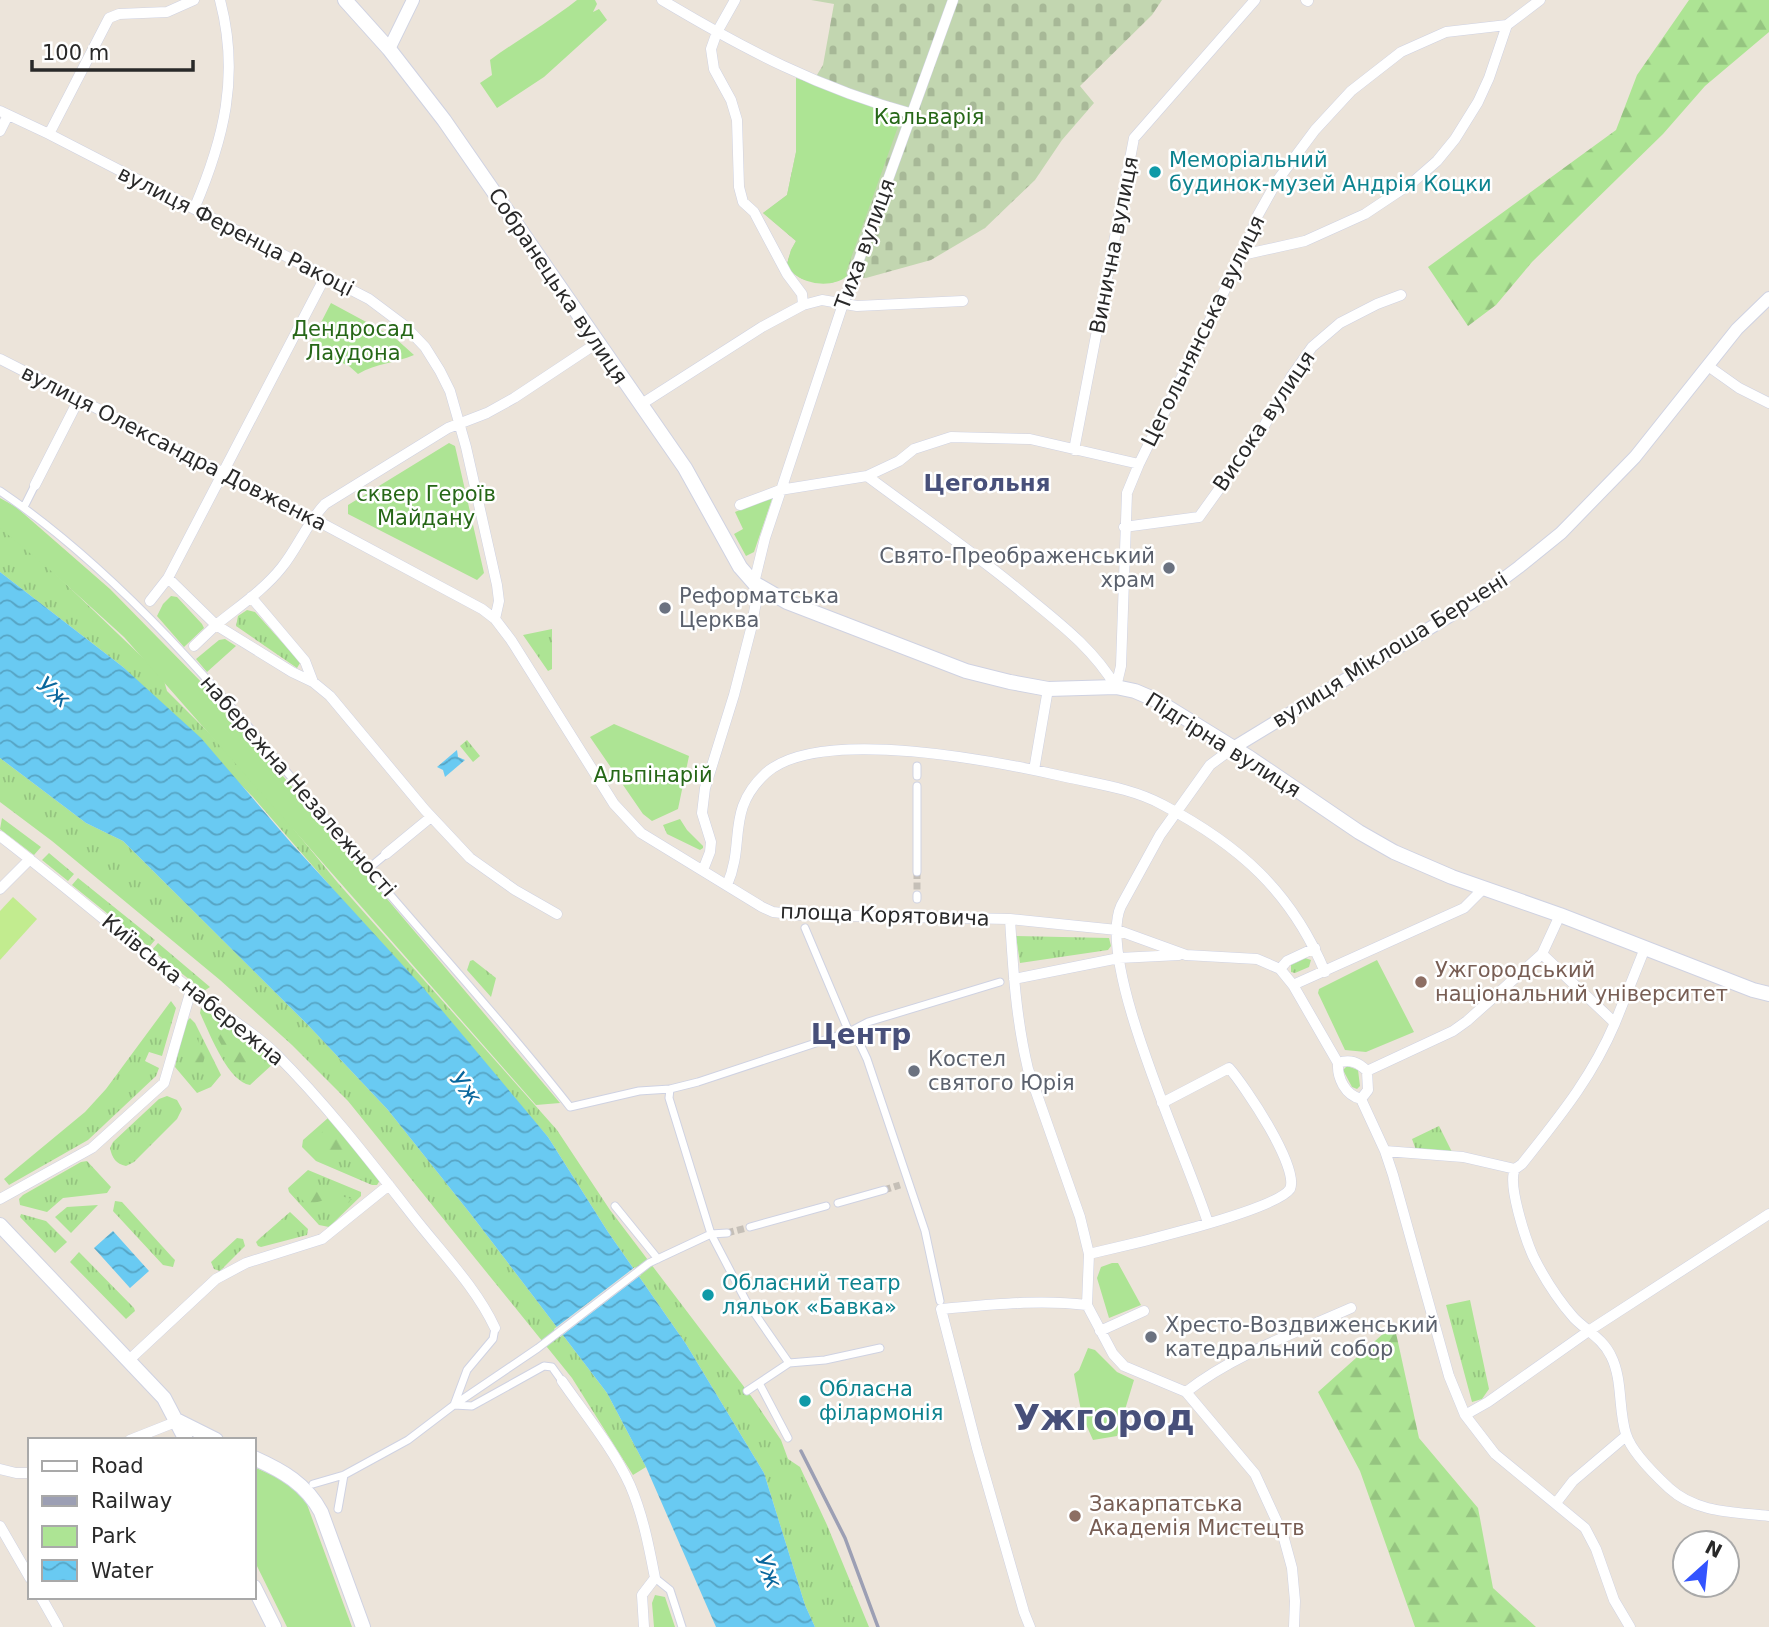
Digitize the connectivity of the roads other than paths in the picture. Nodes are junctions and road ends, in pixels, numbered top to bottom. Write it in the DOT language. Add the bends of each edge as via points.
graph roads {
  1 [pos="194,0"];
  2 [pos="220,0"];
  3 [pos="345,0"];
  4 [pos="413,0"];
  5 [pos="662,0"];
  6 [pos="735,0"];
  7 [pos="953,0"];
  8 [pos="1255,0"];
  9 [pos="1540,0"];
  10 [pos="1507,25"];
  11 [pos="717,32"];
  12 [pos="389,49"];
  13 [pos="4,113"];
  14 [pos="913,114"];
  15 [pos="0,131"];
  16 [pos="50,134"];
  17 [pos="194,209"];
  18 [pos="1242,255"];
  19 [pos="325,276"];
  20 [pos="1401,295"];
  21 [pos="1769,298"];
  22 [pos="963,301"];
  23 [pos="844,304"];
  24 [pos="803,305"];
  25 [pos="597,343"];
  26 [pos="0,359"];
  27 [pos="1708,366"];
  28 [pos="79,399"];
  29 [pos="1769,403"];
  30 [pos="640,405"];
  31 [pos="460,424"];
  32 [pos="1074,450"];
  33 [pos="1139,464"];
  34 [pos="224,474"];
  35 [pos="867,476"];
  36 [pos="35,485"];
  37 [pos="780,489"];
  38 [pos="0,491"];
  39 [pos="740,505"];
  40 [pos="24,507"];
  41 [pos="312,518"];
  42 [pos="1124,527"];
  43 [pos="168,579"];
  44 [pos="754,583"];
  45 [pos="251,597"];
  46 [pos="150,601"];
  47 [pos="141,611"];
  48 [pos="495,618"];
  49 [pos="216,625"];
  50 [pos="194,646"];
  51 [pos="184,655"];
  52 [pos="313,682"];
  53 [pos="1116,687"];
  54 [pos="1048,688"];
  55 [pos="1233,748"];
  56 [pos="917,766"];
  57 [pos="1034,770"];
  58 [pos="917,776"];
  59 [pos="917,786"];
  60 [pos="1178,813"];
  61 [pos="431,817"];
  62 [pos="0,836"];
  63 [pos="386,854"];
  64 [pos="30,859"];
  65 [pos="368,869"];
  66 [pos="703,870"];
  67 [pos="917,872"];
  68 [pos="727,885"];
  69 [pos="1484,888"];
  70 [pos="0,889"];
  71 [pos="557,914"];
  72 [pos="1560,915"];
  73 [pos="1010,919"];
  74 [pos="805,928"];
  75 [pos="1117,930"];
  76 [pos="1315,947"];
  77 [pos="1645,948"];
  78 [pos="1542,954"];
  79 [pos="1186,955"];
  80 [pos="1119,958"];
  81 [pos="1280,969"];
  82 [pos="1325,972"];
  83 [pos="1014,979"];
  84 [pos="1000,982"];
  85 [pos="1293,985"];
  86 [pos="191,990"];
  87 [pos="1769,994"];
  88 [pos="1615,1023"];
  89 [pos="849,1032"];
  90 [pos="1338,1063"];
  91 [pos="1367,1071"];
  92 [pos="670,1089"];
  93 [pos="1361,1098"];
  94 [pos="1162,1103"];
  95 [pos="1385,1151"];
  96 [pos="1515,1169"];
  97 [pos="910,1182"];
  98 [pos="389,1185"];
  99 [pos="900,1185"];
  100 [pos="884,1189"];
  101 [pos="0,1199"];
  102 [pos="838,1203"];
  103 [pos="615,1206"];
  104 [pos="826,1206"];
  105 [pos="1769,1214"];
  106 [pos="1208,1223"];
  107 [pos="0,1225"];
  108 [pos="750,1227"];
  109 [pos="727,1233"];
  110 [pos="711,1234"];
  111 [pos="1089,1254"];
  112 [pos="658,1259"];
  113 [pos="940,1305"];
  114 [pos="1087,1305"];
  115 [pos="1351,1308"];
  116 [pos="1144,1311"];
  117 [pos="495,1328"];
  118 [pos="1590,1330"];
  119 [pos="1100,1331"];
  120 [pos="880,1348"];
  121 [pos="129,1360"];
  122 [pos="789,1363"];
  123 [pos="562,1381"];
  124 [pos="760,1383"];
  125 [pos="747,1391"];
  126 [pos="1186,1392"];
  127 [pos="453,1405"];
  128 [pos="1465,1415"];
  129 [pos="178,1421"];
  130 [pos="1626,1436"];
  131 [pos="135,1438"];
  132 [pos="185,1438"];
  133 [pos="212,1438"];
  134 [pos="788,1438"];
  135 [pos="256,1459"];
  136 [pos="0,1469"];
  137 [pos="28,1473"];
  138 [pos="344,1475"];
  139 [pos="313,1484"];
  140 [pos="1556,1503"];
  141 [pos="338,1509"];
  142 [pos="1769,1516"];
  143 [pos="0,1526"];
  144 [pos="28,1575"];
  145 [pos="655,1578"];
  146 [pos="256,1591"];
  147 [pos="42,1599"];
  148 [pos="58,1627"];
  149 [pos="274,1627"];
  150 [pos="363,1627"];
  151 [pos="644,1627"];
  152 [pos="682,1627"];
  153 [pos="1030,1627"];
  154 [pos="1294,1627"];
  155 [pos="1630,1627"];
  1 -- 16 [label="street" via="167,12 109,18"];
  2 -- 17 [label="street" via="229,73 227,104 217,152"];
  3 -- 12 [label="main road, Собранецька вулиця"];
  4 -- 12 [label="street"];
  5 -- 11 [label="street"];
  6 -- 11 [label="street"];
  7 -- 14 [label="street, Тиха вулиця"];
  8 -- 32 [label="street, Винична вулиця" via="1134,138"];
  9 -- 10 [label="street"];
  10 -- 18 [label="street, Цегольнянська вулиця" via="1446,32 1401,52 1360,84 1315,130 1277,181"];
  10 -- 18 [label="street" via="1478,102 1455,139 1413,182 1365,214 1305,240"];
  11 -- 14 [label="street" via="816,81"];
  11 -- 24 [label="street" via="711,58 735,109 743,202 754,212 786,274 802,293"];
  12 -- 25 [label="main road, Собранецька вулиця" via="444,120"];
  13 -- 15 [label="street"];
  13 -- 16 [label="street, вулиця Ференца Ракоці"];
  14 -- 23 [label="street, Тиха вулиця"];
  16 -- 17 [label="street, вулиця Ференца Ракоці"];
  17 -- 19 [label="street, вулиця Ференца Ракоці"];
  18 -- 33 [label="street, Цегольнянська вулиця"];
  19 -- 31 [label="street, вулиця Ференца Ракоці" via="386,311 425,346 450,391"];
  19 -- 34 [label="street"];
  20 -- 42 [label="street, Висока вулиця" via="1340,323 1312,347 1256,439 1199,517"];
  21 -- 27 [label="street, вулиця Міклоша Берчені"];
  22 -- 23 [label="street"];
  23 -- 24 [label="street" via="822,300"];
  23 -- 37 [label="street, Тиха вулиця"];
  24 -- 30 [label="street"];
  25 -- 30 [label="main road, Собранецька вулиця"];
  25 -- 31 [label="street" via="488,413"];
  26 -- 28 [label="street, вулиця Олександра Довженка"];
  27 -- 29 [label="street"];
  27 -- 55 [label="street, вулиця Міклоша Берчені" via="1604,491 1519,567 1471,603"];
  28 -- 34 [label="street, вулиця Олександра Довженка"];
  28 -- 36 [label="street"];
  30 -- 44 [label="main road, Собранецька вулиця" via="685,468 740,567"];
  31 -- 41 [label="street" via="325,504"];
  31 -- 48 [label="street, вулиця Ференца Ракоці" via="497,585"];
  32 -- 33 [label="street"];
  32 -- 35 [label="street" via="1030,439 951,437 914,449"];
  33 -- 42 [label="street, Цегольнянська вулиця" via="1127,493"];
  34 -- 41 [label="street, вулиця Олександра Довженка"];
  34 -- 43 [label="street"];
  35 -- 37 [label="street"];
  35 -- 53 [label="street" via="991,566 1069,631 1101,662"];
  36 -- 40 [label="street"];
  37 -- 39 [label="street"];
  37 -- 44 [label="street, Тиха вулиця"];
  38 -- 40 [label="street, набережна Незалежності"];
  40 -- 47 [label="street, набережна Незалежності"];
  41 -- 45 [label="street" via="281,568"];
  41 -- 48 [label="street, вулиця Олександра Довженка"];
  42 -- 53 [label="street, Цегольнянська вулиця" via="1121,666"];
  43 -- 46 [label="street"];
  43 -- 49 [label="street"];
  44 -- 54 [label="main road, Підгірна вулиця" via="787,602 940,662"];
  44 -- 66 [label="street, Тиха вулиця" via="751,629 705,788 702,813 711,842"];
  45 -- 49 [label="street"];
  45 -- 52 [label="street" via="304,661"];
  46 -- 47 [label="street"];
  47 -- 51 [label="street, набережна Незалежності"];
  48 -- 66 [label="street, площа Корятовича" via="614,804 641,834"];
  49 -- 50 [label="street"];
  49 -- 52 [label="street"];
  50 -- 51 [label="street"];
  51 -- 65 [label="street, набережна Незалежності"];
  52 -- 61 [label="street" via="330,696"];
  53 -- 54 [label="main road, Підгірна вулиця"];
  53 -- 55 [label="main road, Підгірна вулиця" via="1156,700"];
  54 -- 57 [label="street"];
  55 -- 60 [label="street" via="1210,765"];
  55 -- 69 [label="main road, Підгірна вулиця" via="1394,852"];
  56 -- 58 [label="street"];
  57 -- 60 [label="street" via="1145,797"];
  57 -- 68 [label="street" via="917,751 828,752 789,760 766,773 746,800"];
  59 -- 67 [label="street"];
  60 -- 75 [label="street" via="1160,835 1121,906"];
  60 -- 76 [label="street" via="1263,875"];
  61 -- 63 [label="street"];
  61 -- 71 [label="street" via="470,859"];
  62 -- 64 [label="street, Київська набережна"];
  63 -- 65 [label="street"];
  64 -- 70 [label="street"];
  64 -- 86 [label="street, Київська набережна"];
  65 -- 92 [label="street, набережна Незалежності" via="570,1107 639,1091"];
  66 -- 68 [label="street, площа Корятовича"];
  68 -- 73 [label="street, площа Корятовича" via="781,914"];
  69 -- 72 [label="main road, Підгірна вулиця"];
  69 -- 82 [label="street" via="1464,908"];
  72 -- 77 [label="main road, Підгірна вулиця"];
  72 -- 78 [label="street"];
  73 -- 75 [label="street, площа Корятовича"];
  73 -- 83 [label="street, площа Корятовича"];
  74 -- 89 [label="street"];
  75 -- 79 [label="street, площа Корятовича"];
  75 -- 80 [label="street"];
  76 -- 81 [label="street"];
  76 -- 82 [label="street"];
  77 -- 87 [label="main road, Підгірна вулиця"];
  77 -- 88 [label="street"];
  78 -- 88 [label="street"];
  78 -- 91 [label="street" via="1453,1031"];
  79 -- 80 [label="street, площа Корятовича"];
  79 -- 81 [label="street, площа Корятовича" via="1257,958"];
  80 -- 83 [label="street, площа Корятовича"];
  80 -- 94 [label="street"];
  81 -- 85 [label="street"];
  82 -- 85 [label="street"];
  83 -- 111 [label="street" via="1028,1069"];
  84 -- 89 [label="street" via="867,1022"];
  85 -- 90 [label="street"];
  86 -- 98 [label="street, Київська набережна" via="278,1055"];
  86 -- 101 [label="street" via="164,1083 92,1149"];
  88 -- 96 [label="street" via="1588,1077"];
  89 -- 92 [label="street"];
  89 -- 97 [label="street" via="867,1059"];
  90 -- 91 [label="street" via="1358,1063"];
  90 -- 93 [label="street" via="1347,1092"];
  91 -- 93 [label="street" via="1368,1090"];
  92 -- 110 [label="street"];
  93 -- 95 [label="street"];
  94 -- 106 [label="street"];
  94 -- 106 [label="street" via="1229,1069 1285,1159 1292,1184 1286,1194"];
  95 -- 96 [label="street" via="1464,1157"];
  95 -- 128 [label="street" via="1449,1376"];
  96 -- 118 [label="street" via="1515,1198 1532,1254 1574,1318"];
  97 -- 99 [label="street"];
  97 -- 113 [label="street"];
  98 -- 117 [label="street, Київська набережна"];
  98 -- 121 [label="street" via="322,1239 246,1263 216,1279"];
  100 -- 102 [label="street"];
  103 -- 112 [label="street"];
  104 -- 108 [label="street"];
  105 -- 118 [label="street"];
  106 -- 111 [label="street"];
  107 -- 121 [label="main road"];
  109 -- 110 [label="street"];
  110 -- 112 [label="street"];
  110 -- 122 [label="street" via="746,1301"];
  111 -- 114 [label="street"];
  112 -- 127 [label="street"];
  113 -- 114 [label="street"];
  113 -- 153 [label="street"];
  114 -- 119 [label="street"];
  115 -- 126 [label="street" via="1270,1344"];
  116 -- 119 [label="street"];
  117 -- 127 [label="street" via="494,1339 467,1370"];
  118 -- 128 [label="street"];
  118 -- 130 [label="street" via="1617,1369"];
  119 -- 126 [label="street" via="1124,1366"];
  120 -- 122 [label="street"];
  121 -- 129 [label="main road"];
  122 -- 124 [label="street"];
  123 -- 127 [label="street" via="552,1367 544,1366 472,1406"];
  123 -- 145 [label="street" via="629,1485"];
  124 -- 125 [label="street"];
  124 -- 134 [label="street"];
  126 -- 154 [label="street" via="1255,1474 1269,1500 1292,1568"];
  127 -- 138 [label="street" via="408,1440"];
  128 -- 140 [label="street" via="1495,1454"];
  129 -- 131 [label="street"];
  129 -- 132 [label="main road"];
  129 -- 133 [label="main road"];
  130 -- 140 [label="street" via="1573,1481"];
  130 -- 142 [label="street" via="1672,1491 1706,1509"];
  135 -- 150 [label="main road" via="291,1477 315,1500"];
  136 -- 137 [label="street"];
  138 -- 139 [label="street"];
  138 -- 141 [label="street"];
  140 -- 155 [label="street" via="1591,1538 1614,1600"];
  143 -- 144 [label="street"];
  145 -- 151 [label="street" via="642,1595"];
  145 -- 152 [label="street" via="670,1590"];
  146 -- 149 [label="main road"];
  147 -- 148 [label="street"];
}
